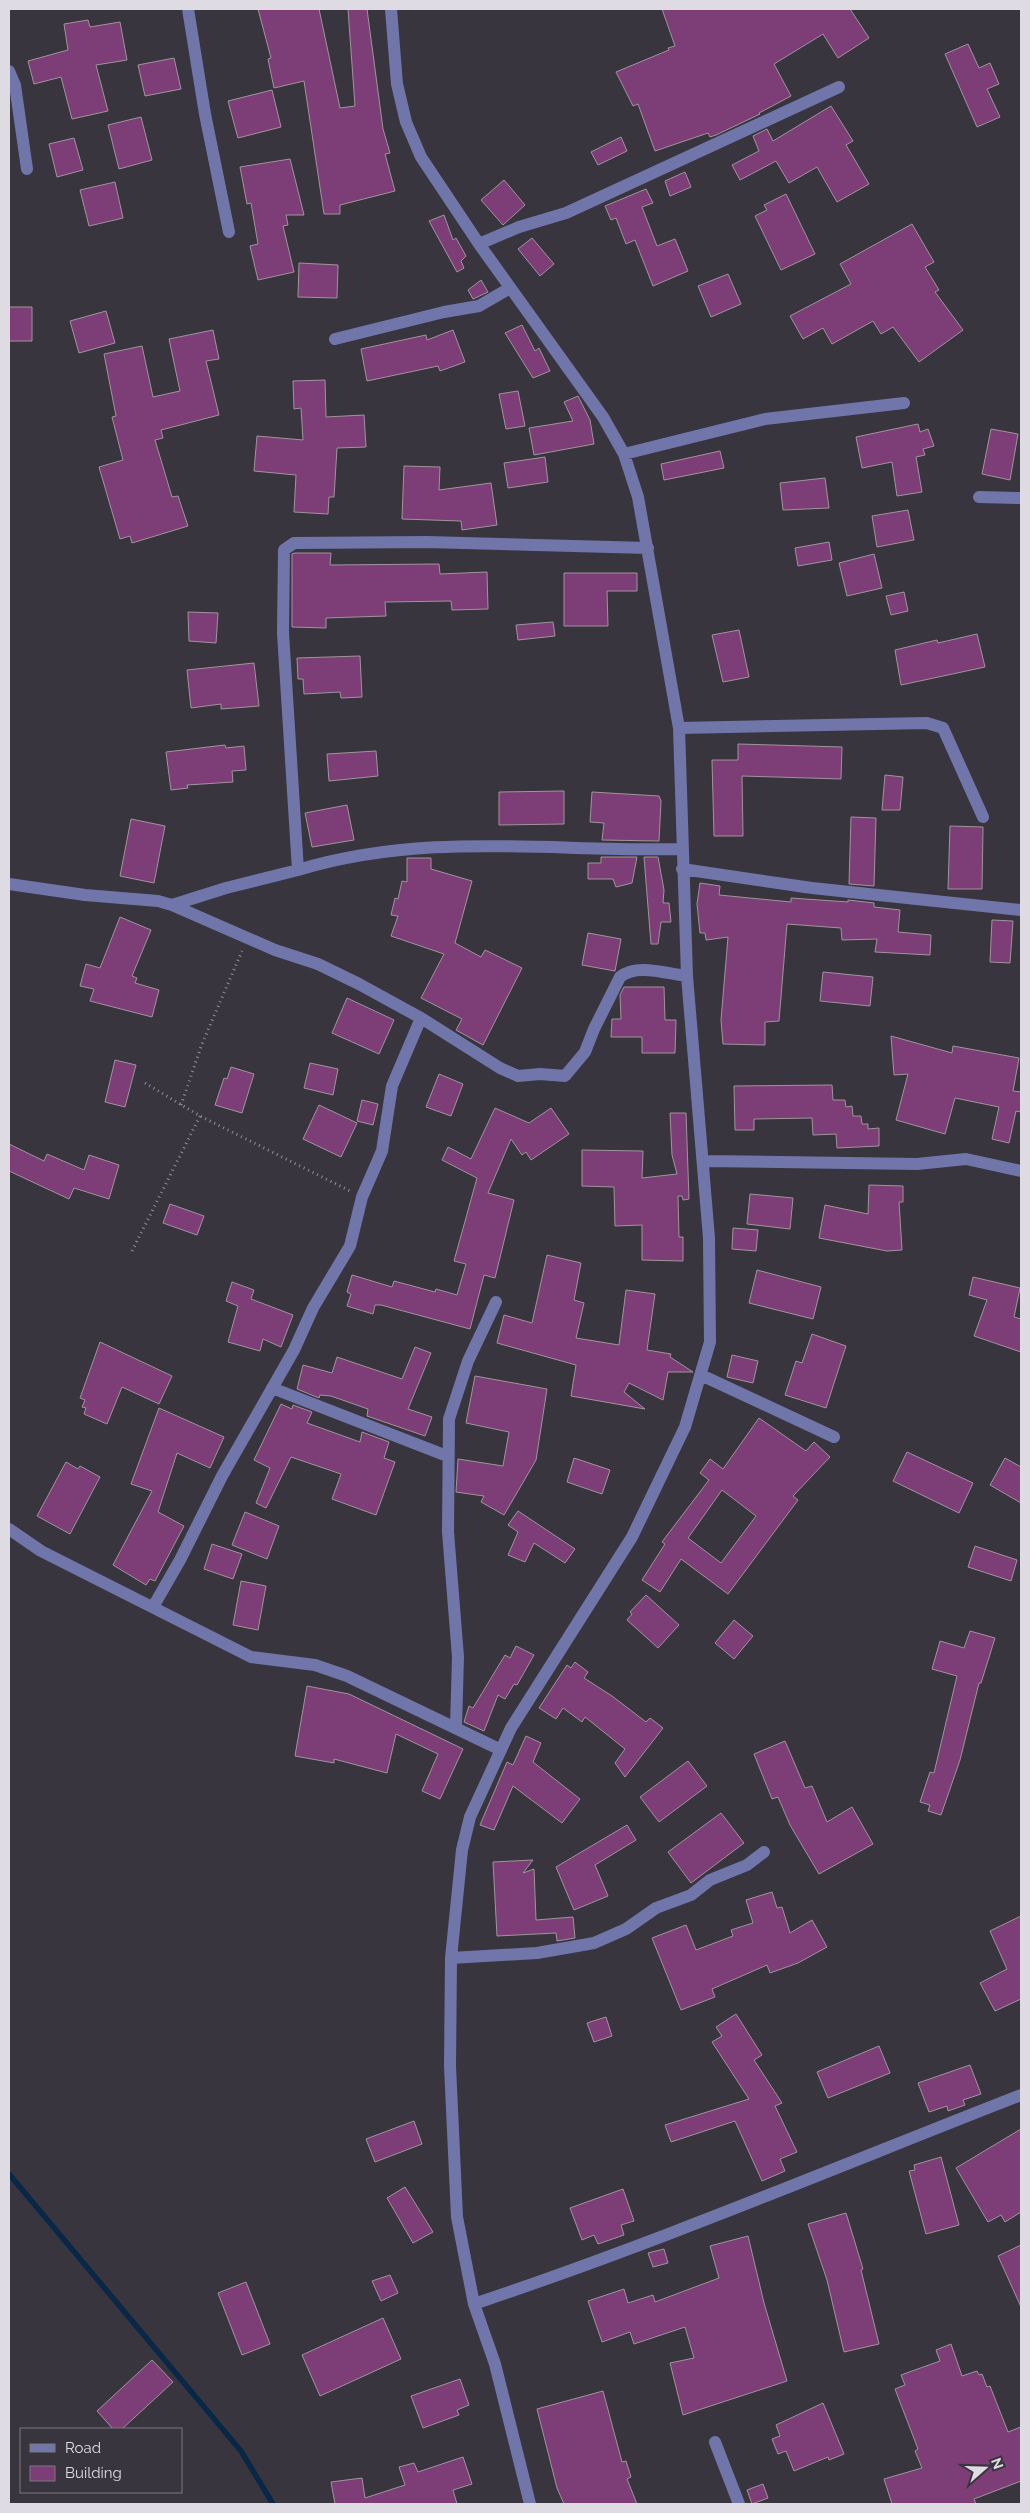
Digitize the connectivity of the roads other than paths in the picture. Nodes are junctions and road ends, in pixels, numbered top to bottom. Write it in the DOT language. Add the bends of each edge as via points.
graph roads {
  1 [pos="188,9"];
  2 [pos="391,9"];
  3 [pos="9,71"];
  4 [pos="839,87"];
  5 [pos="27,169"];
  6 [pos="229,232"];
  7 [pos="479,244"];
  8 [pos="510,288"];
  9 [pos="335,339"];
  10 [pos="904,403"];
  11 [pos="624,454"];
  12 [pos="979,497"];
  13 [pos="1021,498"];
  14 [pos="648,548"];
  15 [pos="680,728"];
  16 [pos="983,817"];
  17 [pos="681,849"];
  18 [pos="682,869"];
  19 [pos="298,870"];
  20 [pos="9,884"];
  21 [pos="172,905"];
  22 [pos="1021,910"];
  23 [pos="687,976"];
  24 [pos="421,1018"];
  25 [pos="704,1161"];
  26 [pos="1021,1171"];
  27 [pos="496,1302"];
  28 [pos="702,1375"];
  29 [pos="272,1388"];
  30 [pos="834,1437"];
  31 [pos="447,1456"];
  32 [pos="9,1529"];
  33 [pos="153,1607"];
  34 [pos="456,1728"];
  35 [pos="501,1750"];
  36 [pos="764,1852"];
  37 [pos="451,1958"];
  38 [pos="1021,2095"];
  39 [pos="474,2304"];
  40 [pos="715,2442"];
  41 [pos="530,2504"];
  42 [pos="739,2504"];
  1 -- 6 [label="street"];
  2 -- 7 [label="street" via="397,84 406,122 421,157"];
  3 -- 5 [label="street" via="15,85"];
  4 -- 7 [label="street" via="566,213 520,226"];
  7 -- 8 [label="street"];
  8 -- 9 [label="street" via="479,306"];
  8 -- 11 [label="street" via="603,417"];
  10 -- 11 [label="street" via="765,419"];
  11 -- 14 [label="street" via="638,497"];
  12 -- 13 [label="street"];
  14 -- 15 [label="street"];
  14 -- 19 [label="street" via="427,542 294,543 284,550 283,633"];
  15 -- 16 [label="street" via="927,723 943,728"];
  15 -- 17 [label="street"];
  17 -- 18 [label="street"];
  17 -- 19 [label="street" via="518,845 408,847 324,862"];
  18 -- 22 [label="street" via="812,888"];
  18 -- 23 [label="street"];
  19 -- 21 [label="street"];
  20 -- 21 [label="street" via="85,895 158,900"];
  21 -- 24 [label="street" via="248,939 318,964"];
  23 -- 24 [label="street" via="637,970 620,977 585,1052 565,1076 518,1076"];
  23 -- 25 [label="street"];
  24 -- 29 [label="street" via="392,1086 382,1151 362,1197 350,1246 313,1308"];
  25 -- 26 [label="street" via="917,1164 966,1159"];
  25 -- 28 [label="street" via="710,1342"];
  27 -- 31 [label="street" via="468,1361 449,1419"];
  28 -- 30 [label="street"];
  28 -- 35 [label="street" via="685,1427 632,1537 511,1728"];
  29 -- 31 [label="street"];
  29 -- 33 [label="street"];
  31 -- 34 [label="street" via="448,1532 458,1657"];
  32 -- 33 [label="street" via="41,1551"];
  33 -- 34 [label="street" via="250,1657 323,1668 347,1676"];
  34 -- 35 [label="street"];
  35 -- 37 [label="street" via="470,1816 462,1850"];
  36 -- 37 [label="street" via="748,1865 710,1880 691,1895 656,1908 626,1929 594,1944 537,1953"];
  37 -- 39 [label="street" via="450,2066 457,2217"];
  38 -- 39 [label="street" via="705,2221"];
  39 -- 41 [label="street" via="495,2364"];
  40 -- 42 [label="street"];
}
